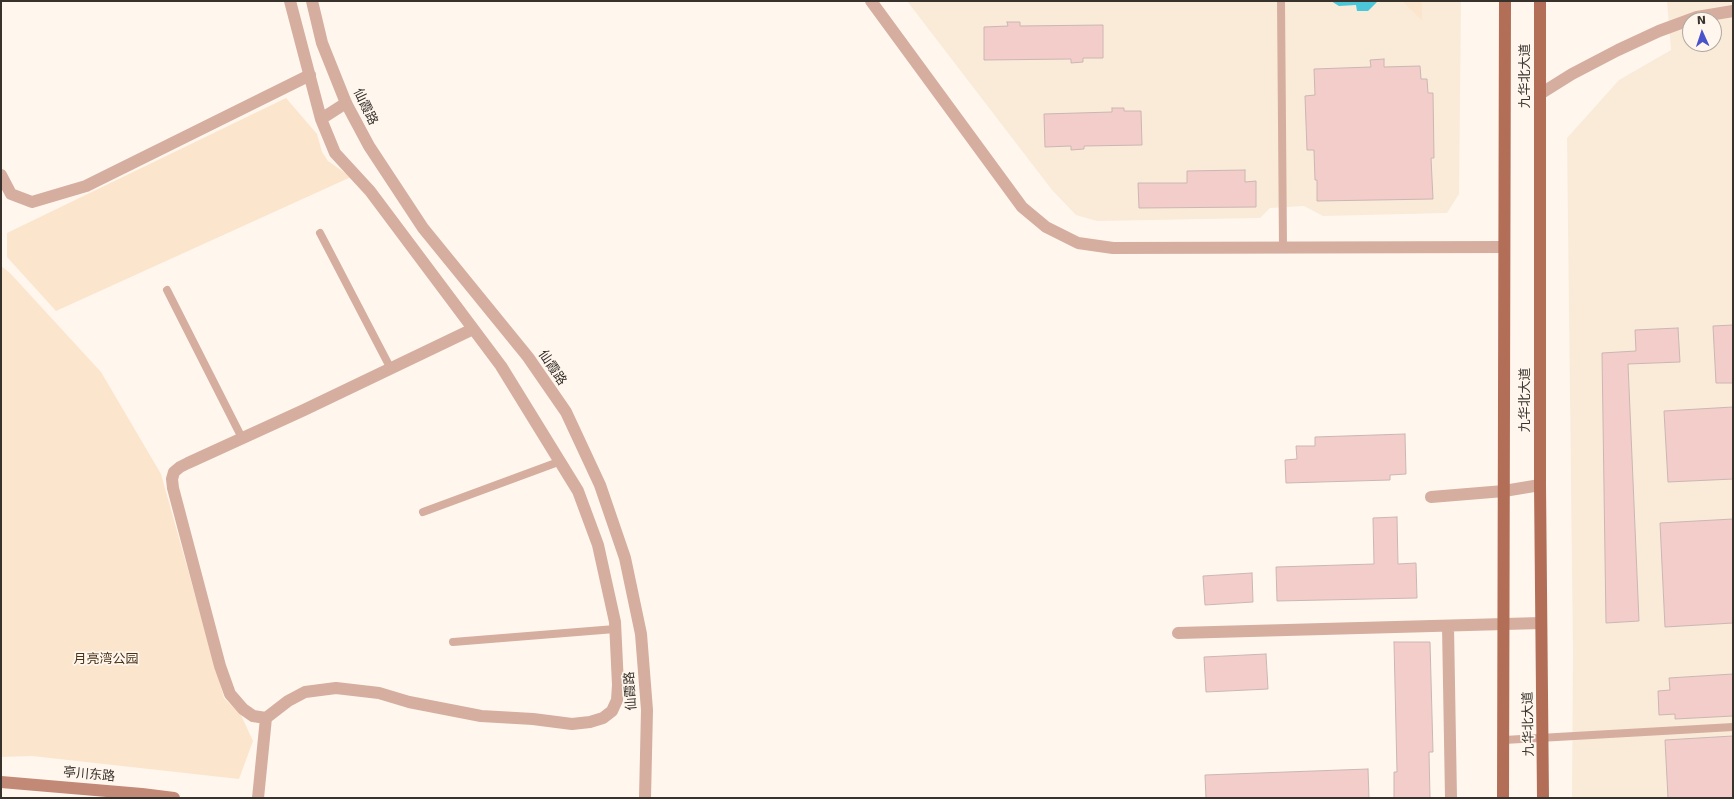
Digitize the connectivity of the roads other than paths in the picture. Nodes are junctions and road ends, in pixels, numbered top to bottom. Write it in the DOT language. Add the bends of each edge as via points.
graph roads {
  1 [pos="290,1"];
  2 [pos="312,1"];
  3 [pos="871,1"];
  4 [pos="1281,1"];
  5 [pos="1505,1"];
  6 [pos="1540,1"];
  7 [pos="1733,11"];
  8 [pos="310,75"];
  9 [pos="1540,94"];
  10 [pos="346,103"];
  11 [pos="321,119"];
  12 [pos="1,175"];
  13 [pos="320,233"];
  14 [pos="1283,247"];
  15 [pos="1504,247"];
  16 [pos="167,290"];
  17 [pos="473,329"];
  18 [pos="390,369"];
  19 [pos="242,438"];
  20 [pos="561,462"];
  21 [pos="1540,485"];
  22 [pos="1504,491"];
  23 [pos="1432,497"];
  24 [pos="422,512"];
  25 [pos="1541,623"];
  26 [pos="1504,624"];
  27 [pos="1448,626"];
  28 [pos="615,630"];
  29 [pos="1178,633"];
  30 [pos="454,642"];
  31 [pos="266,718"];
  32 [pos="1733,727"];
  33 [pos="1543,738"];
  34 [pos="1504,740"];
  35 [pos="1,782"];
  36 [pos="174,798"];
  37 [pos="258,798"];
  38 [pos="645,798"];
  39 [pos="1451,798"];
  40 [pos="1504,798"];
  41 [pos="1543,798"];
  1 -- 8 [label="street"];
  2 -- 10 [label="street, 仙霞路" via="322,43"];
  3 -- 14 [label="street" via="1022,207 1046,227 1078,243 1113,248"];
  4 -- 14 [label="lane"];
  5 -- 15 [label="main road, 九华北大道"];
  6 -- 9 [label="main road, 九华北大道"];
  7 -- 9 [label="street" via="1697,17 1658,31 1585,67"];
  8 -- 11 [label="street"];
  8 -- 12 [label="street" via="86,186 32,202 11,194"];
  9 -- 21 [label="main road, 九华北大道"];
  10 -- 11 [label="street"];
  10 -- 38 [label="street, 仙霞路" via="369,146 423,228 528,357 566,412 600,485 625,558 641,634 647,710"];
  11 -- 17 [label="street" via="335,153 370,191"];
  13 -- 18 [label="lane"];
  14 -- 15 [label="street"];
  15 -- 22 [label="main road, 九华北大道"];
  16 -- 19 [label="lane"];
  17 -- 18 [label="street"];
  17 -- 20 [label="street" via="501,366"];
  18 -- 19 [label="street"];
  19 -- 31 [label="street" via="180,467 174,472 172,479 220,666 230,694 243,709 254,716"];
  20 -- 24 [label="lane"];
  20 -- 28 [label="street" via="578,491 598,545"];
  21 -- 22 [label="street"];
  21 -- 25 [label="main road, 九华北大道"];
  22 -- 23 [label="street"];
  22 -- 26 [label="main road, 九华北大道"];
  25 -- 26 [label="street"];
  25 -- 33 [label="main road, 九华北大道"];
  26 -- 27 [label="street"];
  26 -- 34 [label="main road, 九华北大道"];
  27 -- 29 [label="street"];
  27 -- 39 [label="street"];
  28 -- 30 [label="lane"];
  28 -- 31 [label="street" via="617,700 612,711 590,722 572,724 481,716 409,702 379,693 336,688 305,692"];
  31 -- 37 [label="street"];
  32 -- 33 [label="lane"];
  33 -- 34 [label="lane"];
  33 -- 41 [label="main road, 九华北大道"];
  34 -- 40 [label="main road, 九华北大道"];
  35 -- 36 [label="main road, 亭川东路"];
}
